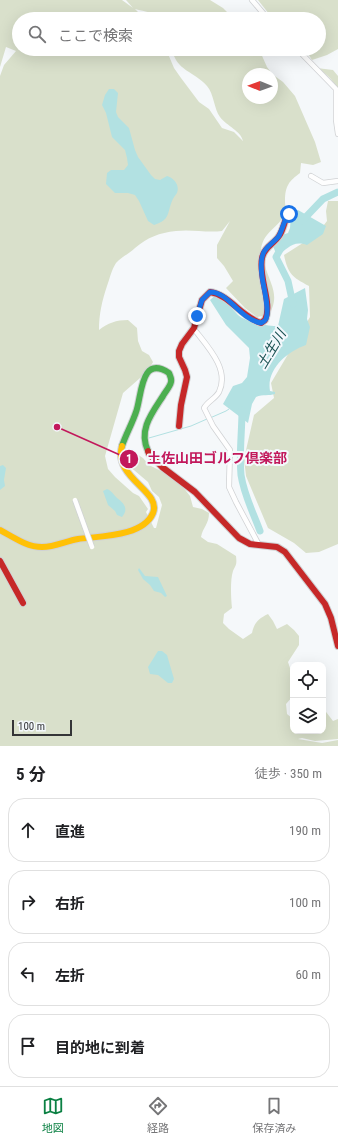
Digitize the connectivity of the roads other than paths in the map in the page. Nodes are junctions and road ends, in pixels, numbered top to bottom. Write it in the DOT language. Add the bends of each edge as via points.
graph roads {
  1 [pos="252,0"];
  2 [pos="262,12"];
  3 [pos="303,56"];
  4 [pos="338,134"];
  5 [pos="312,176"];
  6 [pos="338,181"];
  7 [pos="289,214"];
  8 [pos="194,329"];
  9 [pos="179,426"];
  10 [pos="74,500"];
  11 [pos="0,530"];
  12 [pos="259,545"];
  13 [pos="92,547"];
  14 [pos="0,561"];
  15 [pos="23,603"];
  16 [pos="338,646"];
  1 -- 2 [label="street"];
  3 -- 4 [label="street" via="336,89"];
  5 -- 6 [label="street" via="322,183"];
  7 -- 8 [label="street" via="278,236 263,252 262,277 267,307 266,319 261,323 253,321 220,294 210,292 202,300"];
  8 -- 9 [label="street" via="185,339 178,355 187,377"];
  8 -- 12 [label="street" via="222,373 216,397 204,408 230,450 229,487"];
  10 -- 13 [label="street, bridge"];
  11 -- 12 [label="street" via="30,545 43,547 76,539 112,536 149,521 155,506 153,500 124,468 120,457 121,448 138,406 144,378 150,370 158,369 167,372 171,380 144,432 144,443 149,454 195,492 239,538 250,544"];
  12 -- 16 [label="street" via="277,547 292,560 328,611"];
  14 -- 15 [label="street"];
}
